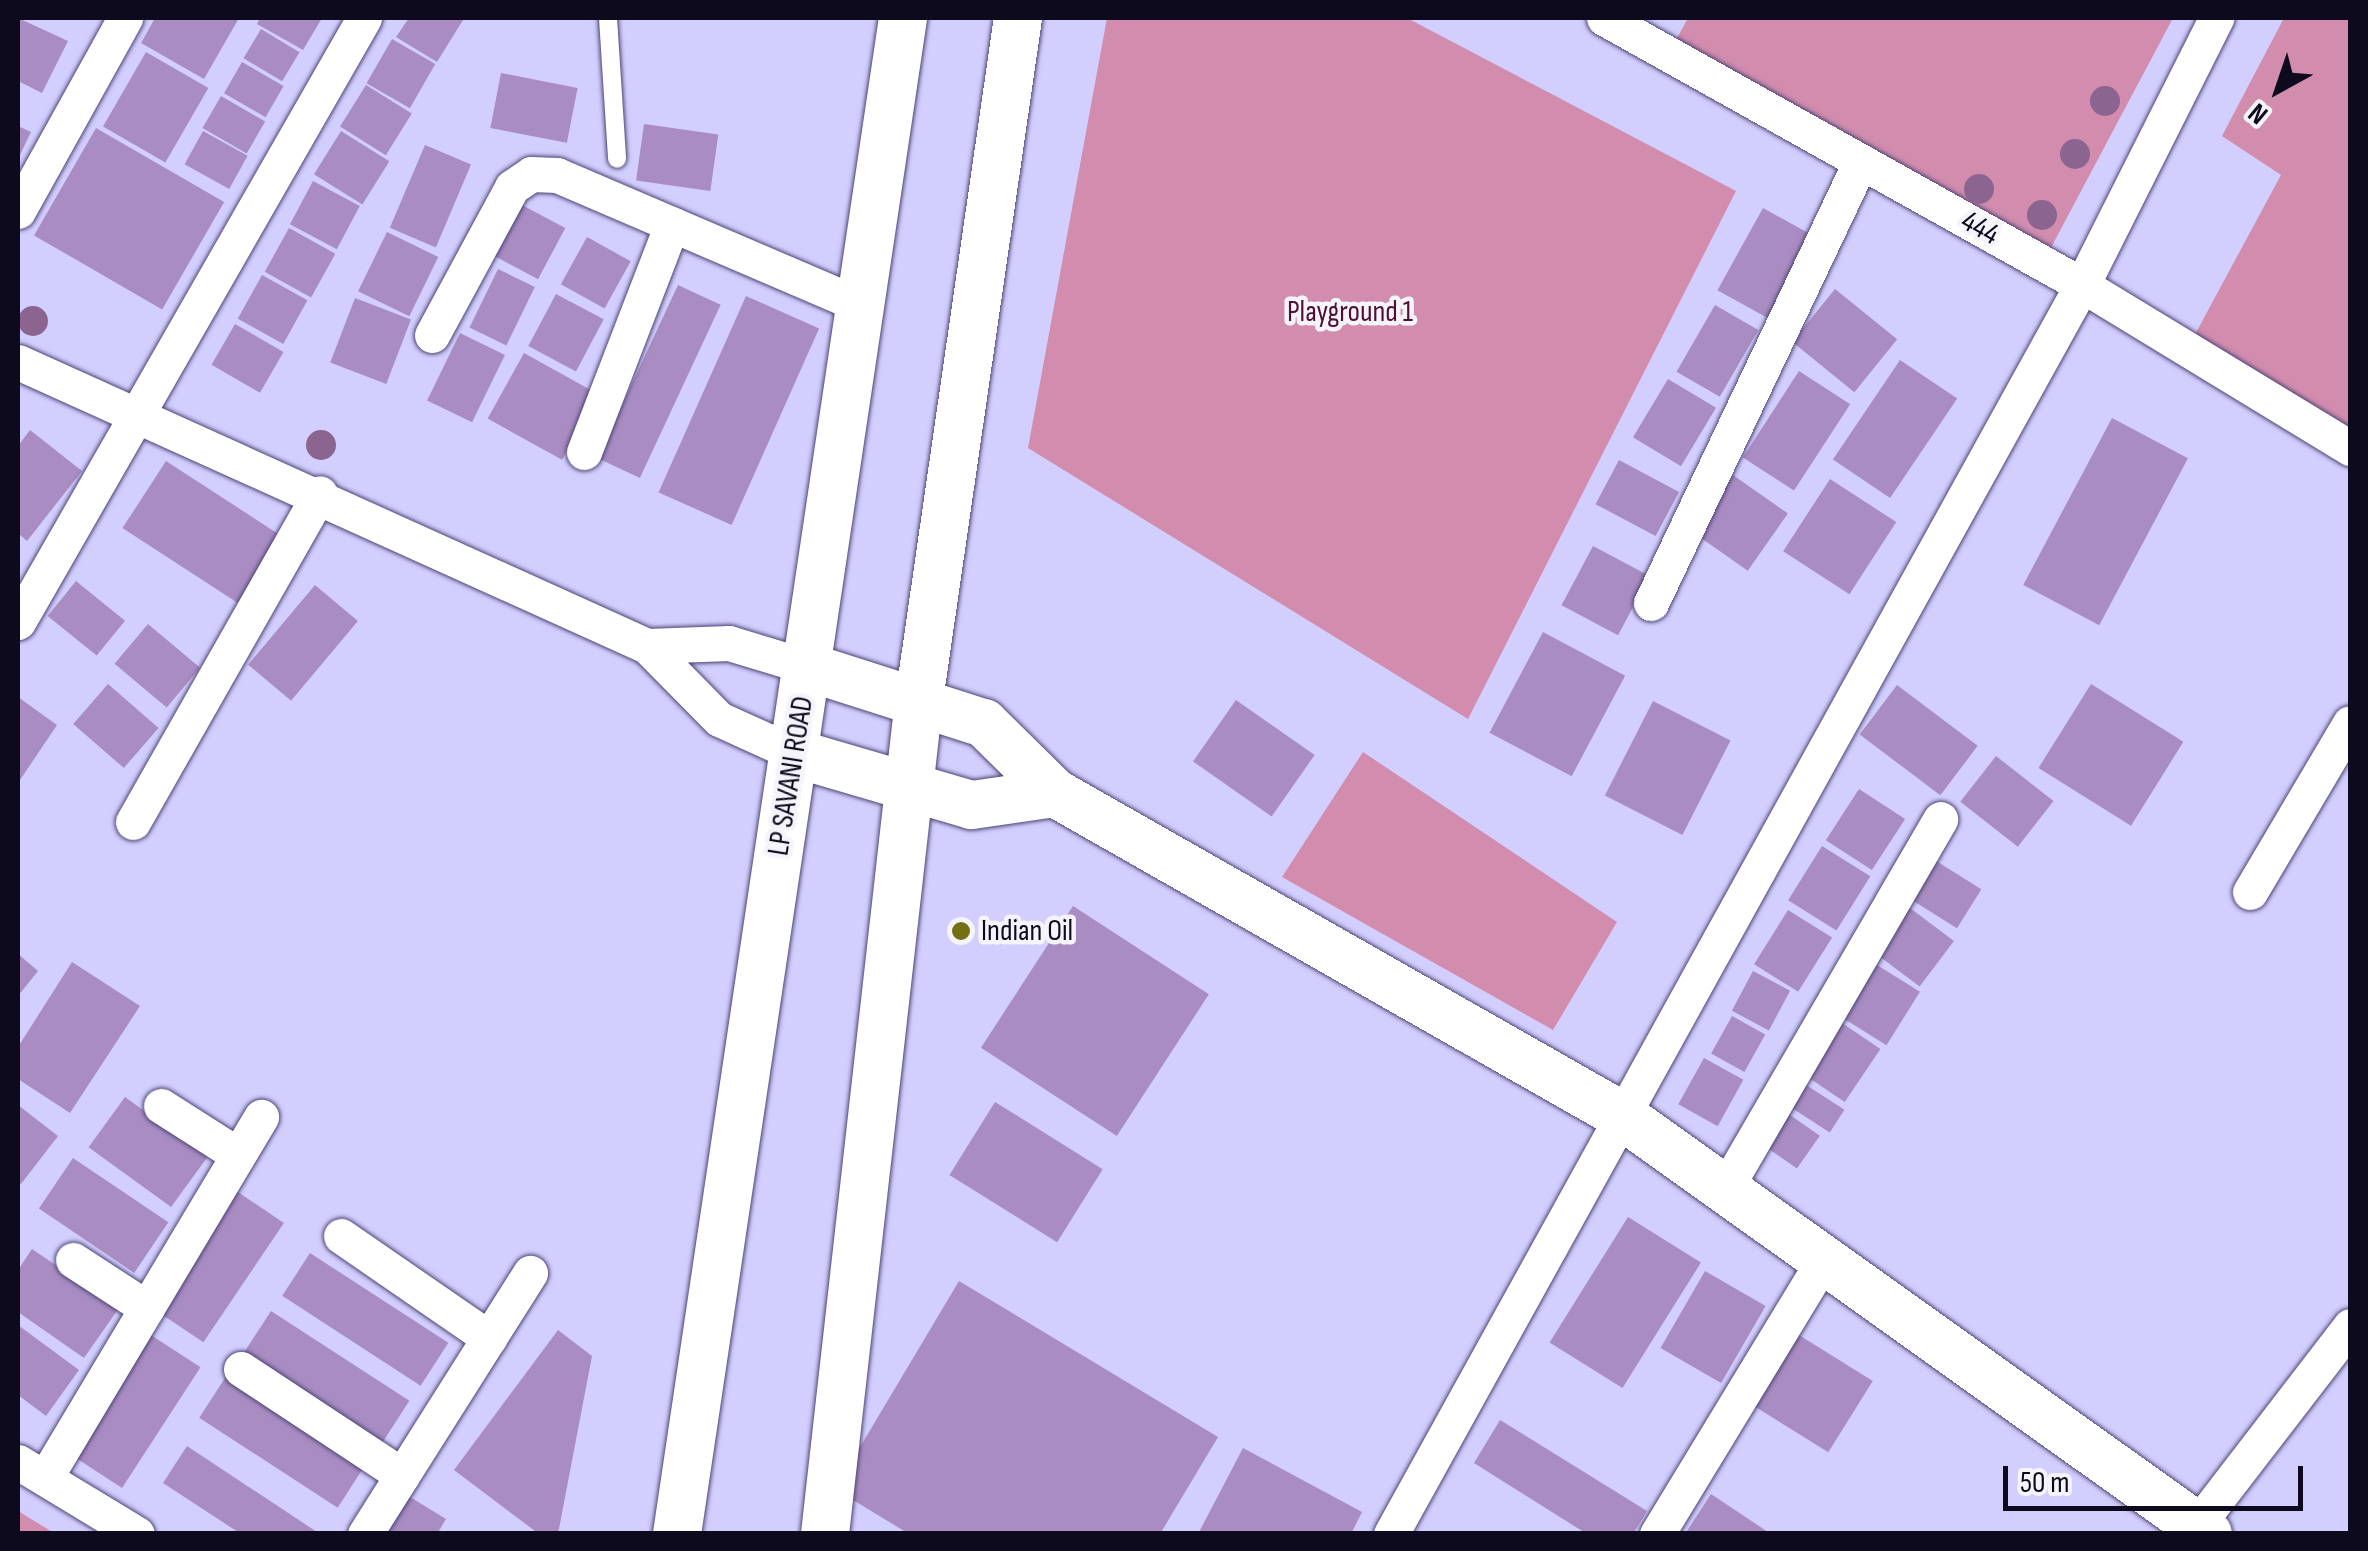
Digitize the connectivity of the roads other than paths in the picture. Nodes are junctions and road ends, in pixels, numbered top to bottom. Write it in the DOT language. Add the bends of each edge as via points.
graph roads {
  1 [pos="124,18"];
  2 [pos="364,18"];
  3 [pos="608,18"];
  4 [pos="903,18"];
  5 [pos="1018,18"];
  6 [pos="1604,18"];
  7 [pos="2216,18"];
  8 [pos="617,159"];
  9 [pos="1861,161"];
  10 [pos="18,211"];
  11 [pos="672,224"];
  12 [pos="2082,285"];
  13 [pos="861,305"];
  14 [pos="432,336"];
  15 [pos="18,362"];
  16 [pos="140,417"];
  17 [pos="2350,448"];
  18 [pos="584,452"];
  19 [pos="320,493"];
  20 [pos="1650,603"];
  21 [pos="18,622"];
  22 [pos="648,646"];
  23 [pos="808,667"];
  24 [pos="919,700"];
  25 [pos="2350,723"];
  26 [pos="794,753"];
  27 [pos="909,786"];
  28 [pos="1055,793"];
  29 [pos="1940,819"];
  30 [pos="133,822"];
  31 [pos="2250,892"];
  32 [pos="161,1106"];
  33 [pos="1621,1115"];
  34 [pos="261,1117"];
  35 [pos="238,1155"];
  36 [pos="1725,1188"];
  37 [pos="342,1236"];
  38 [pos="1824,1259"];
  39 [pos="72,1260"];
  40 [pos="530,1273"];
  41 [pos="147,1308"];
  42 [pos="2350,1326"];
  43 [pos="489,1338"];
  44 [pos="241,1369"];
  45 [pos="31,1470"];
  46 [pos="402,1474"];
  47 [pos="2203,1529"];
  48 [pos="137,1534"];
  49 [pos="365,1534"];
  50 [pos="677,1534"];
  51 [pos="825,1534"];
  52 [pos="1391,1534"];
  53 [pos="1656,1534"];
  1 -- 10 [label="street"];
  2 -- 16 [label="street"];
  3 -- 8 [label="lane"];
  4 -- 13 [label="main road, LP SAVANI ROAD"];
  5 -- 24 [label="main road"];
  6 -- 9 [label="street, 444"];
  7 -- 12 [label="street"];
  9 -- 12 [label="street, 444"];
  9 -- 20 [label="street"];
  11 -- 13 [label="street"];
  11 -- 14 [label="street" via="557,175 531,174 512,187"];
  11 -- 18 [label="street"];
  12 -- 17 [label="street, 444"];
  12 -- 33 [label="street"];
  13 -- 23 [label="main road, LP SAVANI ROAD"];
  15 -- 16 [label="street"];
  16 -- 19 [label="street"];
  16 -- 21 [label="street"];
  19 -- 22 [label="street"];
  19 -- 30 [label="street"];
  22 -- 23 [label="street" via="729,643"];
  22 -- 26 [label="street" via="719,718"];
  23 -- 24 [label="main road"];
  23 -- 26 [label="main road, LP SAVANI ROAD"];
  24 -- 27 [label="main road"];
  24 -- 28 [label="main road" via="984,722"];
  25 -- 31 [label="street"];
  26 -- 27 [label="main road"];
  26 -- 50 [label="main road, LP SAVANI ROAD"];
  27 -- 28 [label="main road" via="972,804"];
  27 -- 51 [label="main road"];
  28 -- 33 [label="main road"];
  29 -- 36 [label="street"];
  32 -- 35 [label="street"];
  33 -- 36 [label="main road"];
  33 -- 52 [label="street"];
  34 -- 35 [label="street"];
  35 -- 41 [label="street"];
  36 -- 38 [label="main road"];
  37 -- 43 [label="street"];
  38 -- 47 [label="main road"];
  38 -- 53 [label="street"];
  39 -- 41 [label="street"];
  40 -- 43 [label="street"];
  41 -- 45 [label="street"];
  42 -- 47 [label="street"];
  43 -- 46 [label="street"];
  44 -- 46 [label="street"];
  45 -- 48 [label="street"];
  46 -- 49 [label="street"];
}
